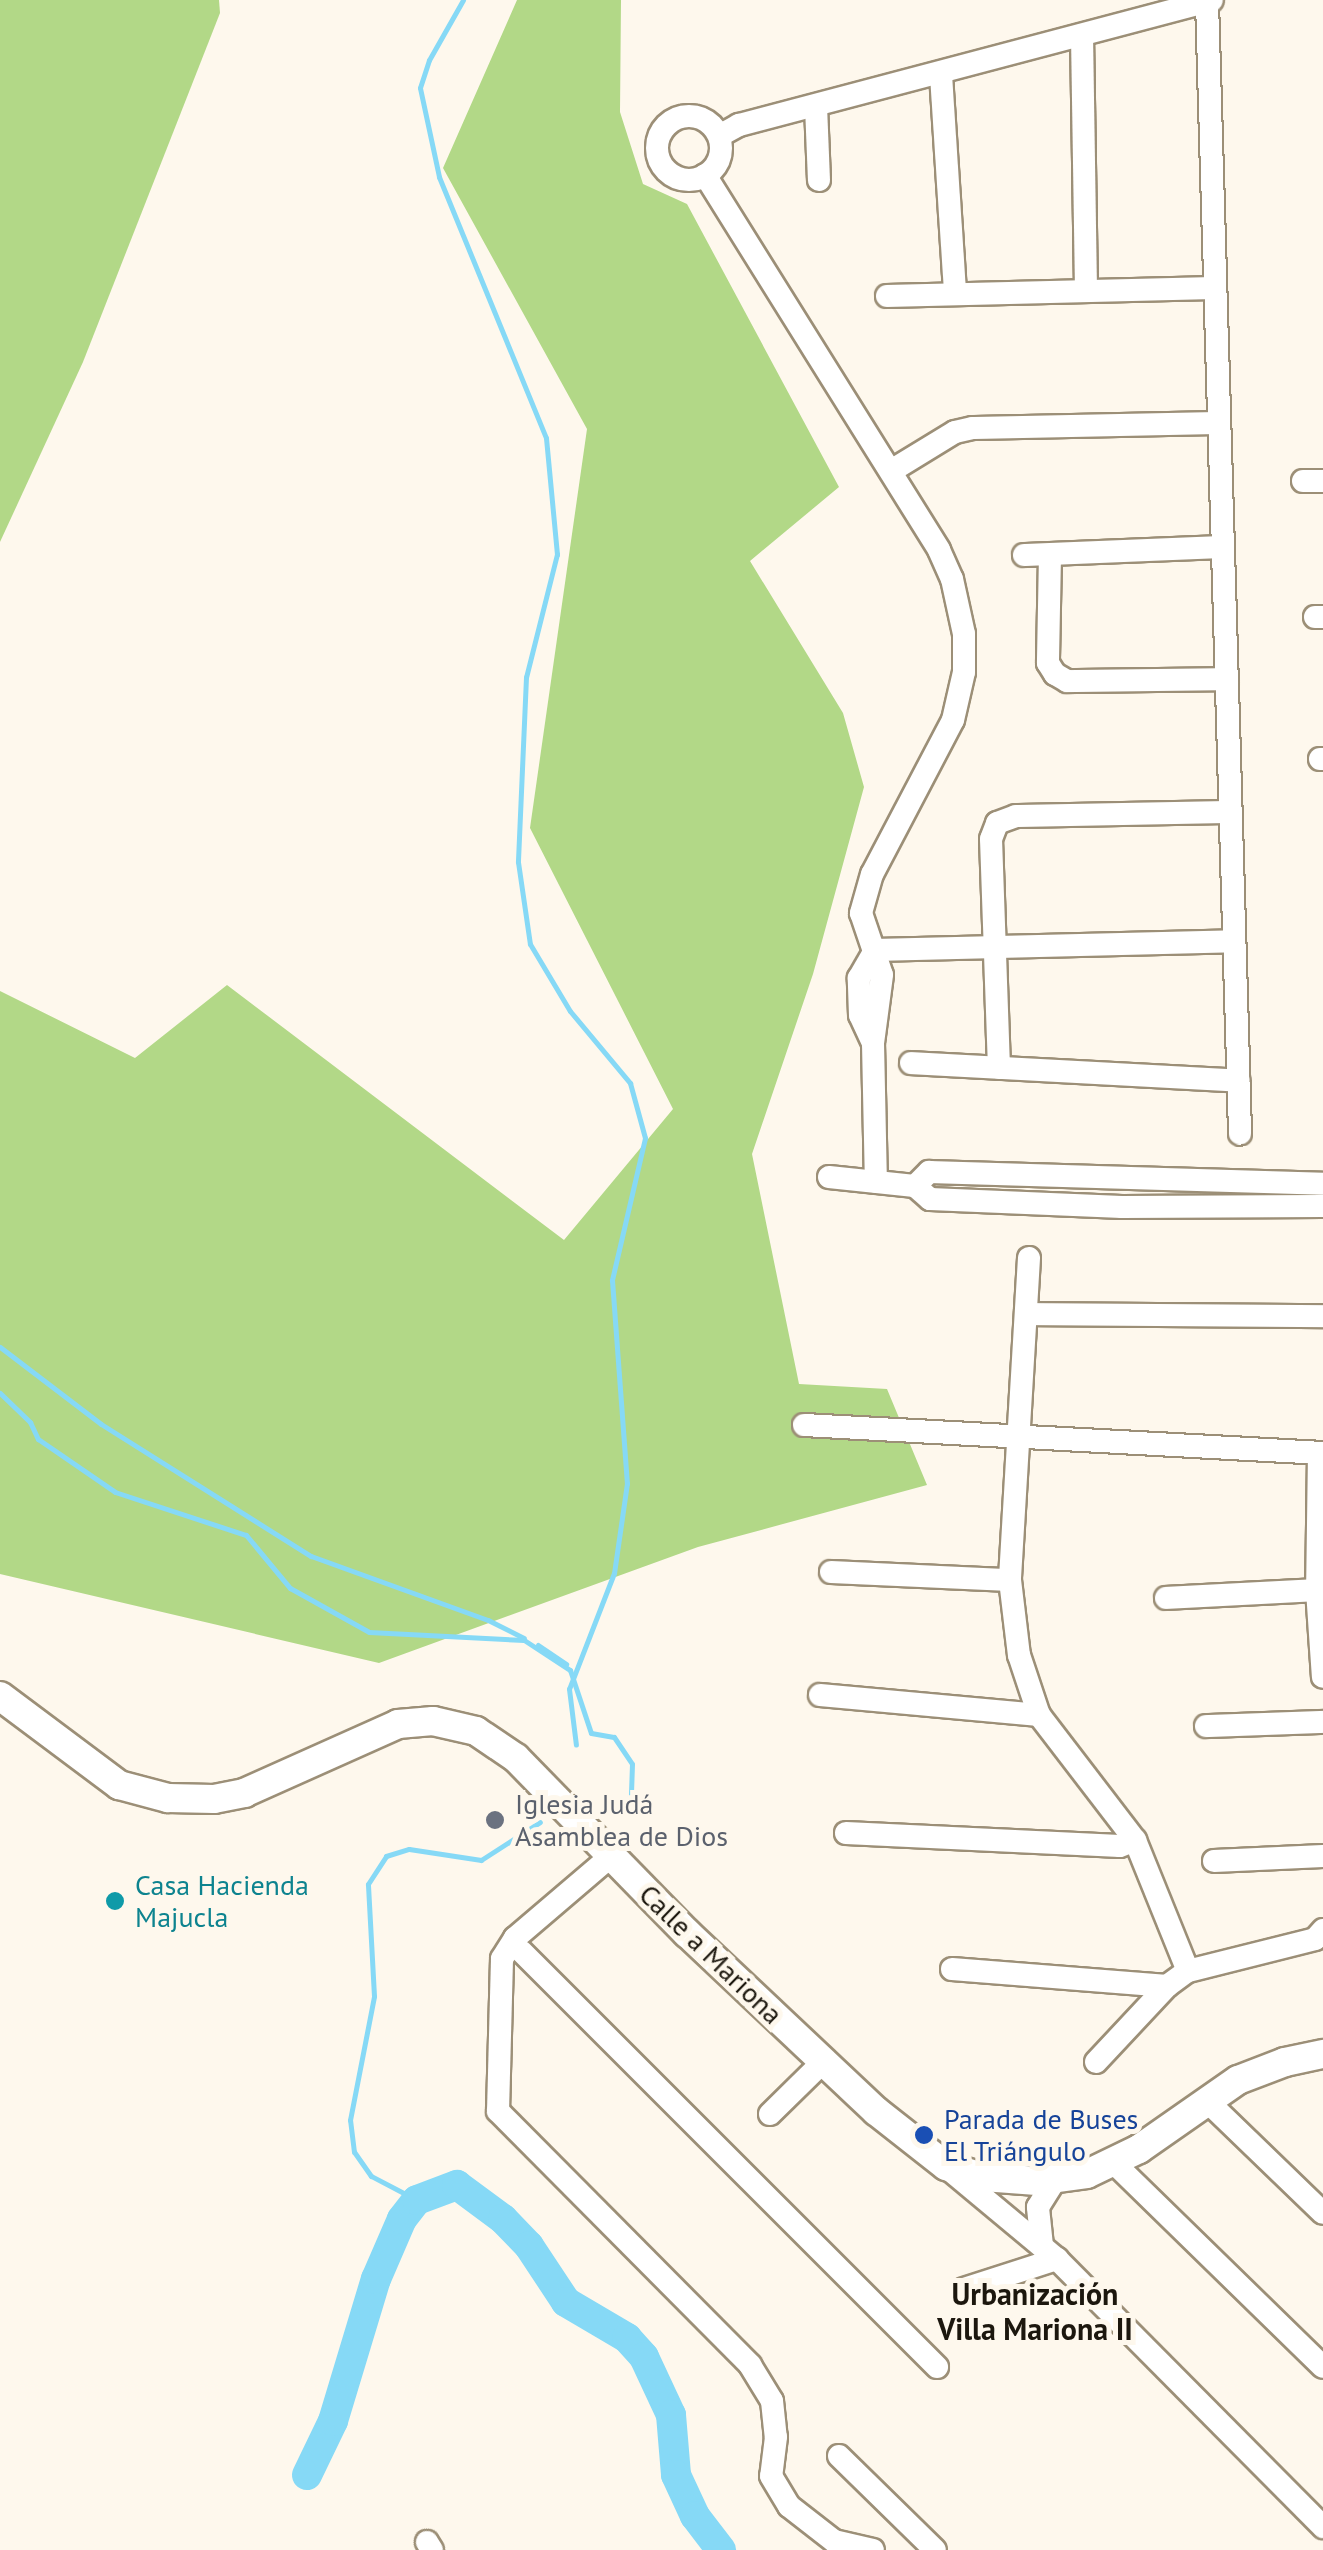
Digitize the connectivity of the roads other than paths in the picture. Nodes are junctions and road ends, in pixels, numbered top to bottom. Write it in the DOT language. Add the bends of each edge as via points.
graph roads {
  1 [pos="1210,1"];
  2 [pos="1082,35"];
  3 [pos="942,75"];
  4 [pos="816,106"];
  5 [pos="719,136"];
  6 [pos="705,175"];
  7 [pos="820,180"];
  8 [pos="1213,288"];
  9 [pos="1086,290"];
  10 [pos="955,293"];
  11 [pos="887,296"];
  12 [pos="1218,422"];
  13 [pos="890,472"];
  14 [pos="1223,547"];
  15 [pos="1050,554"];
  16 [pos="1024,555"];
  17 [pos="1226,679"];
  18 [pos="1229,812"];
  19 [pos="1234,941"];
  20 [pos="995,946"];
  21 [pos="875,950"];
  22 [pos="911,1063"];
  23 [pos="998,1068"];
  24 [pos="1238,1081"];
  25 [pos="1240,1134"];
  26 [pos="829,1178"];
  27 [pos="876,1182"];
  28 [pos="1323,1184"];
  29 [pos="915,1186"];
  30 [pos="1323,1206"];
  31 [pos="1029,1258"];
  32 [pos="1027,1314"];
  33 [pos="1323,1316"];
  34 [pos="804,1425"];
  35 [pos="1018,1439"];
  36 [pos="1321,1453"];
  37 [pos="831,1572"];
  38 [pos="1010,1580"];
  39 [pos="1317,1590"];
  40 [pos="1166,1598"];
  41 [pos="1323,1678"];
  42 [pos="820,1695"];
  43 [pos="0,1696"];
  44 [pos="1040,1714"];
  45 [pos="1323,1718"];
  46 [pos="1206,1726"];
  47 [pos="1323,1740"];
  48 [pos="846,1833"];
  49 [pos="1135,1840"];
  50 [pos="610,1856"];
  51 [pos="1323,1856"];
  52 [pos="1214,1861"];
  53 [pos="1323,1930"];
  54 [pos="522,1952"];
  55 [pos="952,1969"];
  56 [pos="1188,1971"];
  57 [pos="1167,1986"];
  58 [pos="1323,2054"];
  59 [pos="823,2062"];
  60 [pos="1096,2062"];
  61 [pos="1207,2102"];
  62 [pos="770,2114"];
  63 [pos="1113,2162"];
  64 [pos="946,2166"];
  65 [pos="1055,2180"];
  66 [pos="1323,2214"];
  67 [pos="1050,2252"];
  68 [pos="964,2290"];
  69 [pos="938,2367"];
  70 [pos="1323,2367"];
  71 [pos="839,2456"];
  72 [pos="1323,2527"];
  73 [pos="873,2550"];
  74 [pos="935,2550"];
  1 -- 2 [label="street"];
  1 -- 8 [label="street"];
  2 -- 3 [label="street"];
  2 -- 9 [label="street"];
  3 -- 4 [label="street"];
  3 -- 10 [label="street"];
  4 -- 5 [label="street"];
  4 -- 7 [label="street"];
  5 -- 6 [label="street" via="720,158"];
  5 -- 6 [label="street" via="708,121 690,116 671,122 659,138 660,160 670,172 684,179"];
  6 -- 13 [label="street"];
  8 -- 9 [label="street"];
  8 -- 12 [label="street"];
  9 -- 10 [label="street"];
  10 -- 11 [label="street"];
  12 -- 13 [label="street" via="973,428 954,432"];
  12 -- 14 [label="street"];
  13 -- 21 [label="street" via="952,579 965,650 953,720 864,898 863,928"];
  14 -- 15 [label="street"];
  14 -- 17 [label="street"];
  15 -- 16 [label="street"];
  15 -- 17 [label="street" via="1048,663 1055,674 1068,681"];
  17 -- 18 [label="street"];
  18 -- 19 [label="street"];
  18 -- 20 [label="street" via="1016,816 997,823 991,839"];
  19 -- 20 [label="street"];
  19 -- 24 [label="street"];
  20 -- 21 [label="street"];
  20 -- 23 [label="street"];
  21 -- 27 [label="street" via="859,978 860,1015 873,1044"];
  22 -- 23 [label="street"];
  23 -- 24 [label="street"];
  24 -- 25 [label="street"];
  26 -- 27 [label="street"];
  27 -- 29 [label="street"];
  28 -- 29 [label="street" via="930,1172"];
  29 -- 30 [label="street" via="930,1199"];
  31 -- 32 [label="street"];
  32 -- 33 [label="street"];
  32 -- 35 [label="street"];
  34 -- 35 [label="street"];
  35 -- 36 [label="street"];
  35 -- 38 [label="street"];
  36 -- 39 [label="street"];
  37 -- 38 [label="street"];
  38 -- 44 [label="street" via="1019,1655"];
  39 -- 40 [label="street"];
  39 -- 41 [label="street"];
  42 -- 44 [label="street"];
  43 -- 50 [label="main road, Calle a Mariona" via="119,1785 168,1798 244,1793 381,1730 452,1723 516,1758"];
  44 -- 49 [label="street"];
  45 -- 46 [label="street"];
  45 -- 47 [label="street"];
  48 -- 49 [label="street" via="1120,1846"];
  49 -- 56 [label="street"];
  50 -- 59 [label="main road, Calle a Mariona"];
  50 -- 73 [label="street" via="515,1938 502,1959 498,2111 750,2365 772,2401 772,2476 790,2506 834,2541"];
  51 -- 52 [label="street"];
  53 -- 56 [label="street" via="1315,1939"];
  54 -- 69 [label="street"];
  55 -- 57 [label="street"];
  56 -- 57 [label="street"];
  57 -- 60 [label="street"];
  58 -- 61 [label="main road, Calle a Mariona" via="1238,2080"];
  59 -- 62 [label="street"];
  59 -- 64 [label="main road, Calle a Mariona"];
  61 -- 63 [label="main road, Calle a Mariona"];
  61 -- 66 [label="street"];
  63 -- 65 [label="main road, Calle a Mariona"];
  63 -- 70 [label="street"];
  64 -- 65 [label="main road, Calle a Mariona" via="1010,2182"];
  64 -- 67 [label="street"];
  65 -- 67 [label="street" via="1038,2207"];
  67 -- 68 [label="street"];
  67 -- 72 [label="street"];
  71 -- 74 [label="street"];
}
